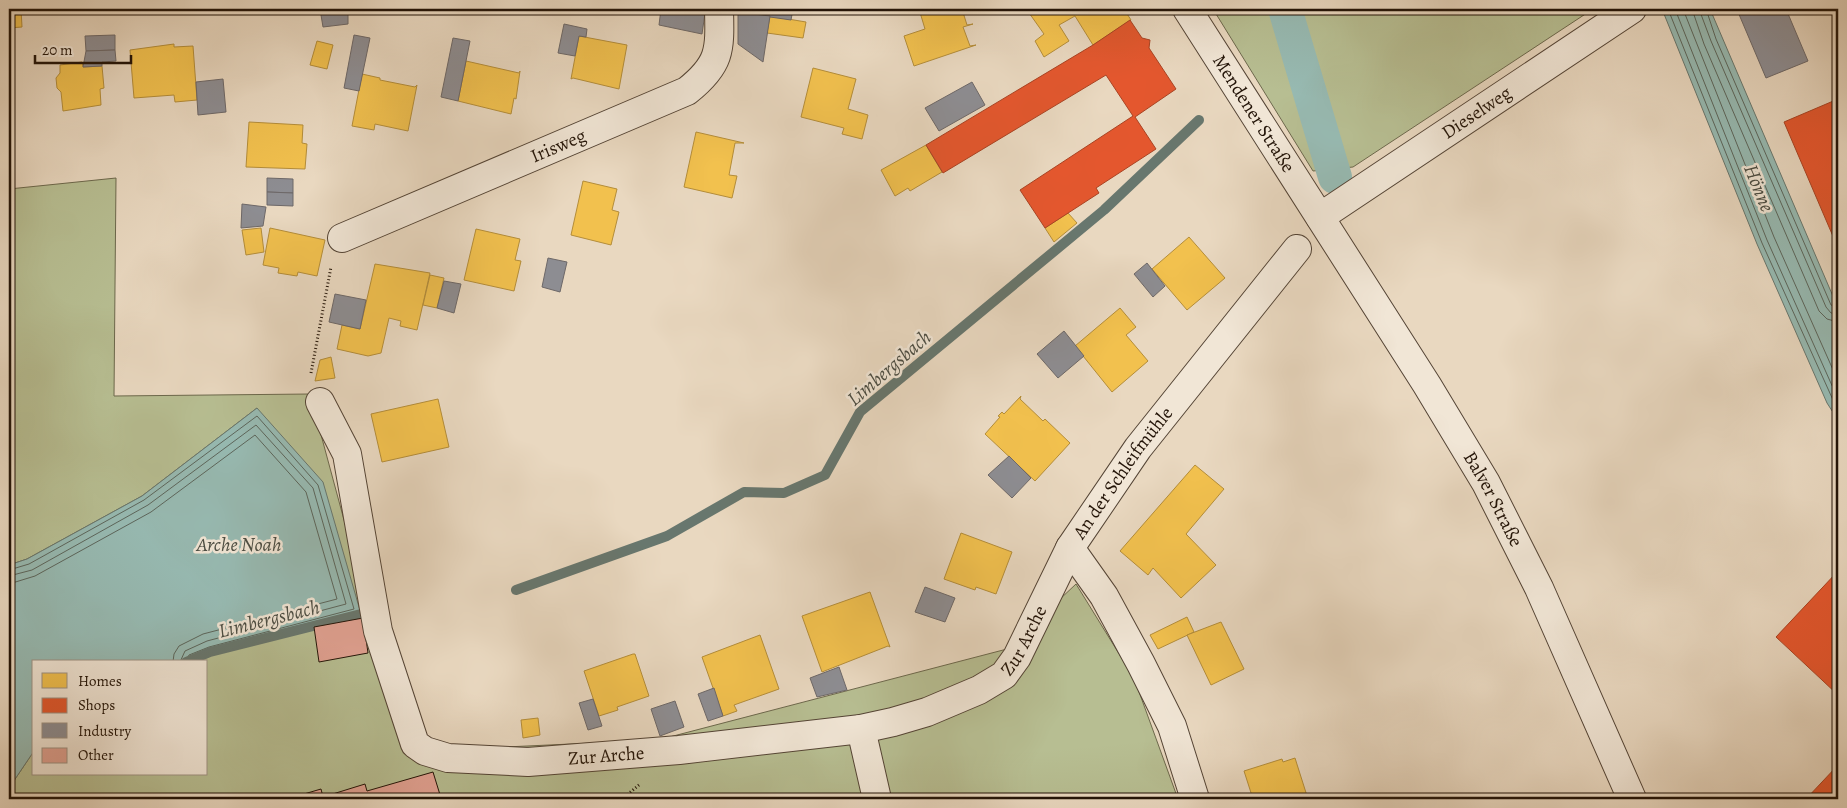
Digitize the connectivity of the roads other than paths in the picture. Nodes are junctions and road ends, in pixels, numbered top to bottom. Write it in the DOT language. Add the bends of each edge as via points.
graph roads {
  1 [pos="720,9"];
  2 [pos="1187,9"];
  3 [pos="1631,9"];
  4 [pos="1320,218"];
  5 [pos="342,238"];
  6 [pos="1297,249"];
  7 [pos="320,402"];
  8 [pos="1070,548"];
  9 [pos="860,729"];
  10 [pos="878,799"];
  11 [pos="1196,799"];
  12 [pos="1632,799"];
  1 -- 5 [label="street, Irisweg" via="720,41 715,63 703,79 687,91"];
  2 -- 4 [label="street, Mendener Straße"];
  3 -- 4 [label="street, Dieselweg"];
  4 -- 12 [label="street, Balver Straße" via="1486,483 1539,588"];
  6 -- 8 [label="street, An der Schleifmühle" via="1138,448"];
  7 -- 9 [label="street, Zur Arche" via="347,454 378,631 415,744 425,751 448,758 528,762 679,750"];
  8 -- 9 [label="street, Zur Arche" via="1017,657 1004,675 979,690 927,712"];
  8 -- 11 [label="street, An der Schleifmühle" via="1104,596 1141,664 1172,726"];
  9 -- 10 [label="street"];
}
